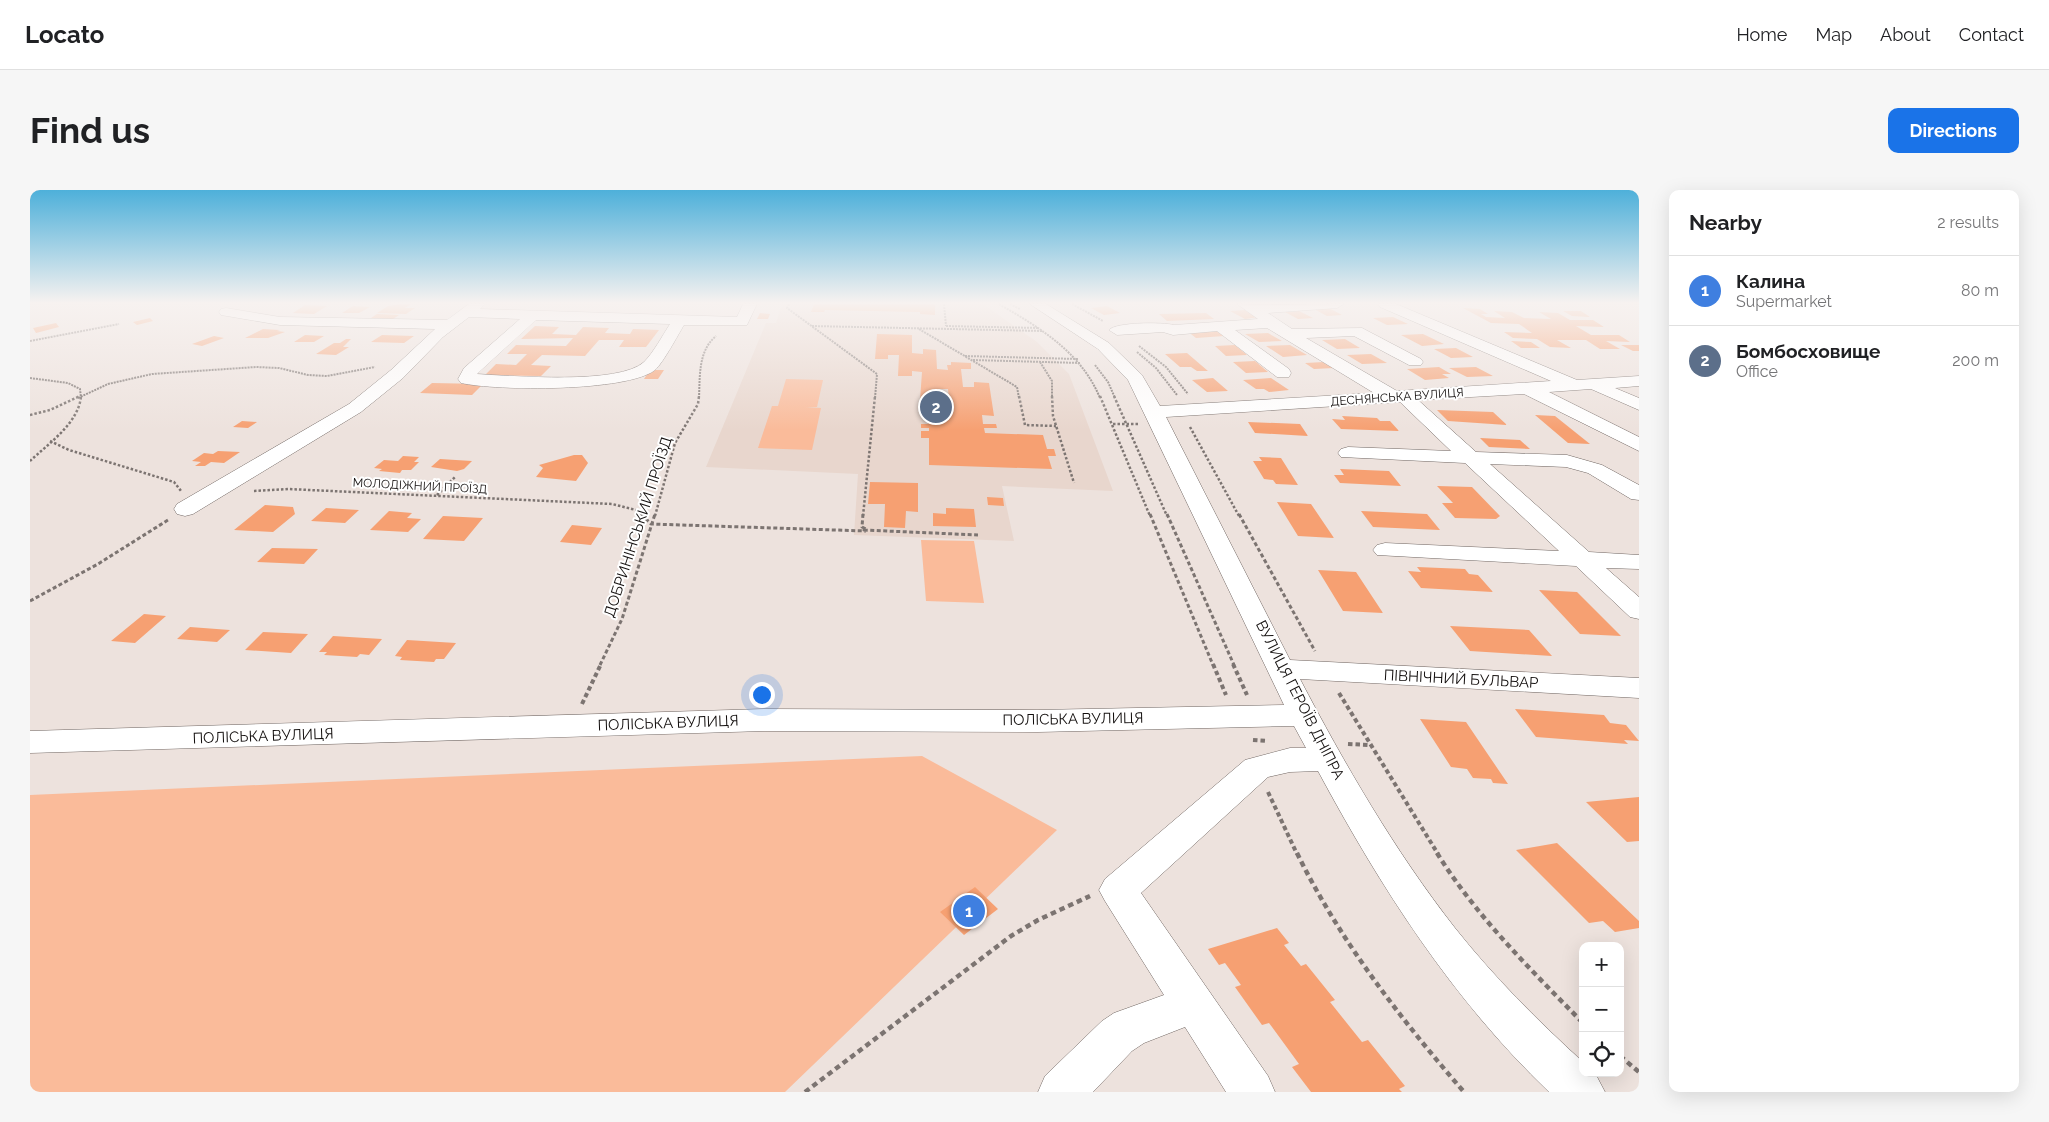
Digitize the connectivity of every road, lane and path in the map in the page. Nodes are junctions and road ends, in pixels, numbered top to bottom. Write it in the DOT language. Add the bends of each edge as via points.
graph roads {
  1 [pos="426,346"];
  2 [pos="498,346"];
  3 [pos="662,346"];
  4 [pos="707,346"];
  5 [pos="840,346"];
  6 [pos="948,346"];
  7 [pos="1102,346"];
  8 [pos="1140,346"];
  9 [pos="1247,346"];
  10 [pos="1312,346"];
  11 [pos="1385,346"];
  12 [pos="1483,346"];
  13 [pos="965,356"];
  14 [pos="412,359"];
  15 [pos="1078,359"];
  16 [pos="972,360"];
  17 [pos="1040,362"];
  18 [pos="1415,362"];
  19 [pos="1082,363"];
  20 [pos="1094,364"];
  21 [pos="1282,373"];
  22 [pos="30,378"];
  23 [pos="1639,381"];
  24 [pos="1594,384"];
  25 [pos="1576,386"];
  26 [pos="1529,389"];
  27 [pos="81,395"];
  28 [pos="1400,398"];
  29 [pos="1639,405"];
  30 [pos="1168,412"];
  31 [pos="30,415"];
  32 [pos="1056,426"];
  33 [pos="50,441"];
  34 [pos="1639,445"];
  35 [pos="1348,453"];
  36 [pos="1470,456"];
  37 [pos="30,461"];
  38 [pos="456,476"];
  39 [pos="1074,484"];
  40 [pos="253,491"];
  41 [pos="1639,494"];
  42 [pos="437,496"];
  43 [pos="185,509"];
  44 [pos="651,524"];
  45 [pos="866,531"];
  46 [pos="978,535"];
  47 [pos="1385,550"];
  48 [pos="1582,559"];
  49 [pos="1639,562"];
  50 [pos="30,601"];
  51 [pos="1639,611"];
  52 [pos="1283,669"];
  53 [pos="1327,672"];
  54 [pos="1639,688"];
  55 [pos="1306,715"];
  56 [pos="1256,716"];
  57 [pos="575,726"];
  58 [pos="30,742"];
  59 [pos="1329,759"];
  60 [pos="1118,890"];
  61 [pos="1193,1004"];
  62 [pos="1579,1019"];
  63 [pos="1624,1059"];
  64 [pos="1639,1072"];
  65 [pos="805,1092"];
  66 [pos="1061,1092"];
  67 [pos="1252,1092"];
  68 [pos="1582,1092"];
  1 -- 14 [label="street"];
  2 -- 3 [label="street" via="470,372 467,379 566,384 629,375 648,366"];
  4 -- 44 [label="path, ДОБРИНІНСЬКИЙ ПРОЇЗД" via="700,364 698,404 675,443"];
  5 -- 45 [label="path" via="878,374 862,527"];
  6 -- 13 [label="path"];
  7 -- 30 [label="street, ВУЛИЦЯ ГЕРОЇВ ДНІПРА"];
  8 -- 30 [label="path" via="1159,360 1195,402 1179,403"];
  9 -- 21 [label="street"];
  10 -- 28 [label="street"];
  11 -- 18 [label="street"];
  12 -- 25 [label="street"];
  13 -- 15 [label="path"];
  13 -- 16 [label="path"];
  14 -- 27 [label="path" via="326,376 256,367 166,372 122,380"];
  14 -- 43 [label="street" via="355,408"];
  16 -- 17 [label="path"];
  16 -- 32 [label="path" via="1017,387 1025,425"];
  17 -- 19 [label="path"];
  17 -- 32 [label="path" via="1053,385"];
  20 -- 56 [label="path" via="1116,399"];
  22 -- 27 [label="path" via="68,383 78,387"];
  23 -- 24 [label="street, ДЕСНЯНСЬКА ВУЛИЦЯ"];
  24 -- 25 [label="street, ДЕСНЯНСЬКА ВУЛИЦЯ"];
  24 -- 29 [label="street"];
  25 -- 26 [label="street, ДЕСНЯНСЬКА ВУЛИЦЯ"];
  26 -- 28 [label="street, ДЕСНЯНСЬКА ВУЛИЦЯ"];
  26 -- 34 [label="street"];
  27 -- 31 [label="path" via="50,410"];
  27 -- 33 [label="path" via="75,417"];
  28 -- 30 [label="street, ДЕСНЯНСЬКА ВУЛИЦЯ"];
  28 -- 36 [label="street"];
  30 -- 52 [label="street, ВУЛИЦЯ ГЕРОЇВ ДНІПРА"];
  30 -- 53 [label="path"];
  32 -- 39 [label="path"];
  33 -- 37 [label="path"];
  33 -- 43 [label="path" via="69,450 174,482 181,492"];
  35 -- 36 [label="street"];
  36 -- 41 [label="street" via="1576,463 1603,473"];
  36 -- 48 [label="street"];
  38 -- 42 [label="path"];
  40 -- 42 [label="path, МОЛОДІЖНИЙ ПРОЇЗД" via="288,489"];
  42 -- 44 [label="path, МОЛОДІЖНИЙ ПРОЇЗД" via="612,504 636,510"];
  43 -- 50 [label="path" via="98,564"];
  44 -- 45 [label="path"];
  44 -- 57 [label="path, ДОБРИНІНСЬКИЙ ПРОЇЗД" via="619,627 587,689"];
  45 -- 46 [label="path"];
  47 -- 48 [label="street"];
  48 -- 49 [label="street"];
  48 -- 51 [label="street"];
  52 -- 53 [label="street, ПІВНІЧНИЙ БУЛЬВАР"];
  52 -- 55 [label="street, ВУЛИЦЯ ГЕРОЇВ ДНІПРА"];
  53 -- 54 [label="street, ПІВНІЧНИЙ БУЛЬВАР"];
  53 -- 62 [label="path" via="1452,877 1510,949"];
  55 -- 56 [label="street, ПОЛІСЬКА ВУЛИЦЯ"];
  55 -- 59 [label="street, ВУЛИЦЯ ГЕРОЇВ ДНІПРА"];
  56 -- 57 [label="street, ПОЛІСЬКА ВУЛИЦЯ" via="764,720"];
  57 -- 58 [label="street, ПОЛІСЬКА ВУЛИЦЯ"];
  59 -- 60 [label="street" via="1290,760 1257,768"];
  59 -- 68 [label="street, ВУЛИЦЯ ГЕРОЇВ ДНІПРА" via="1381,851 1441,940 1515,1027"];
  60 -- 61 [label="street"];
  60 -- 65 [label="path" via="1079,899 1011,936"];
  61 -- 66 [label="street" via="1117,1036"];
  61 -- 67 [label="street"];
  63 -- 64 [label="path"];
}
